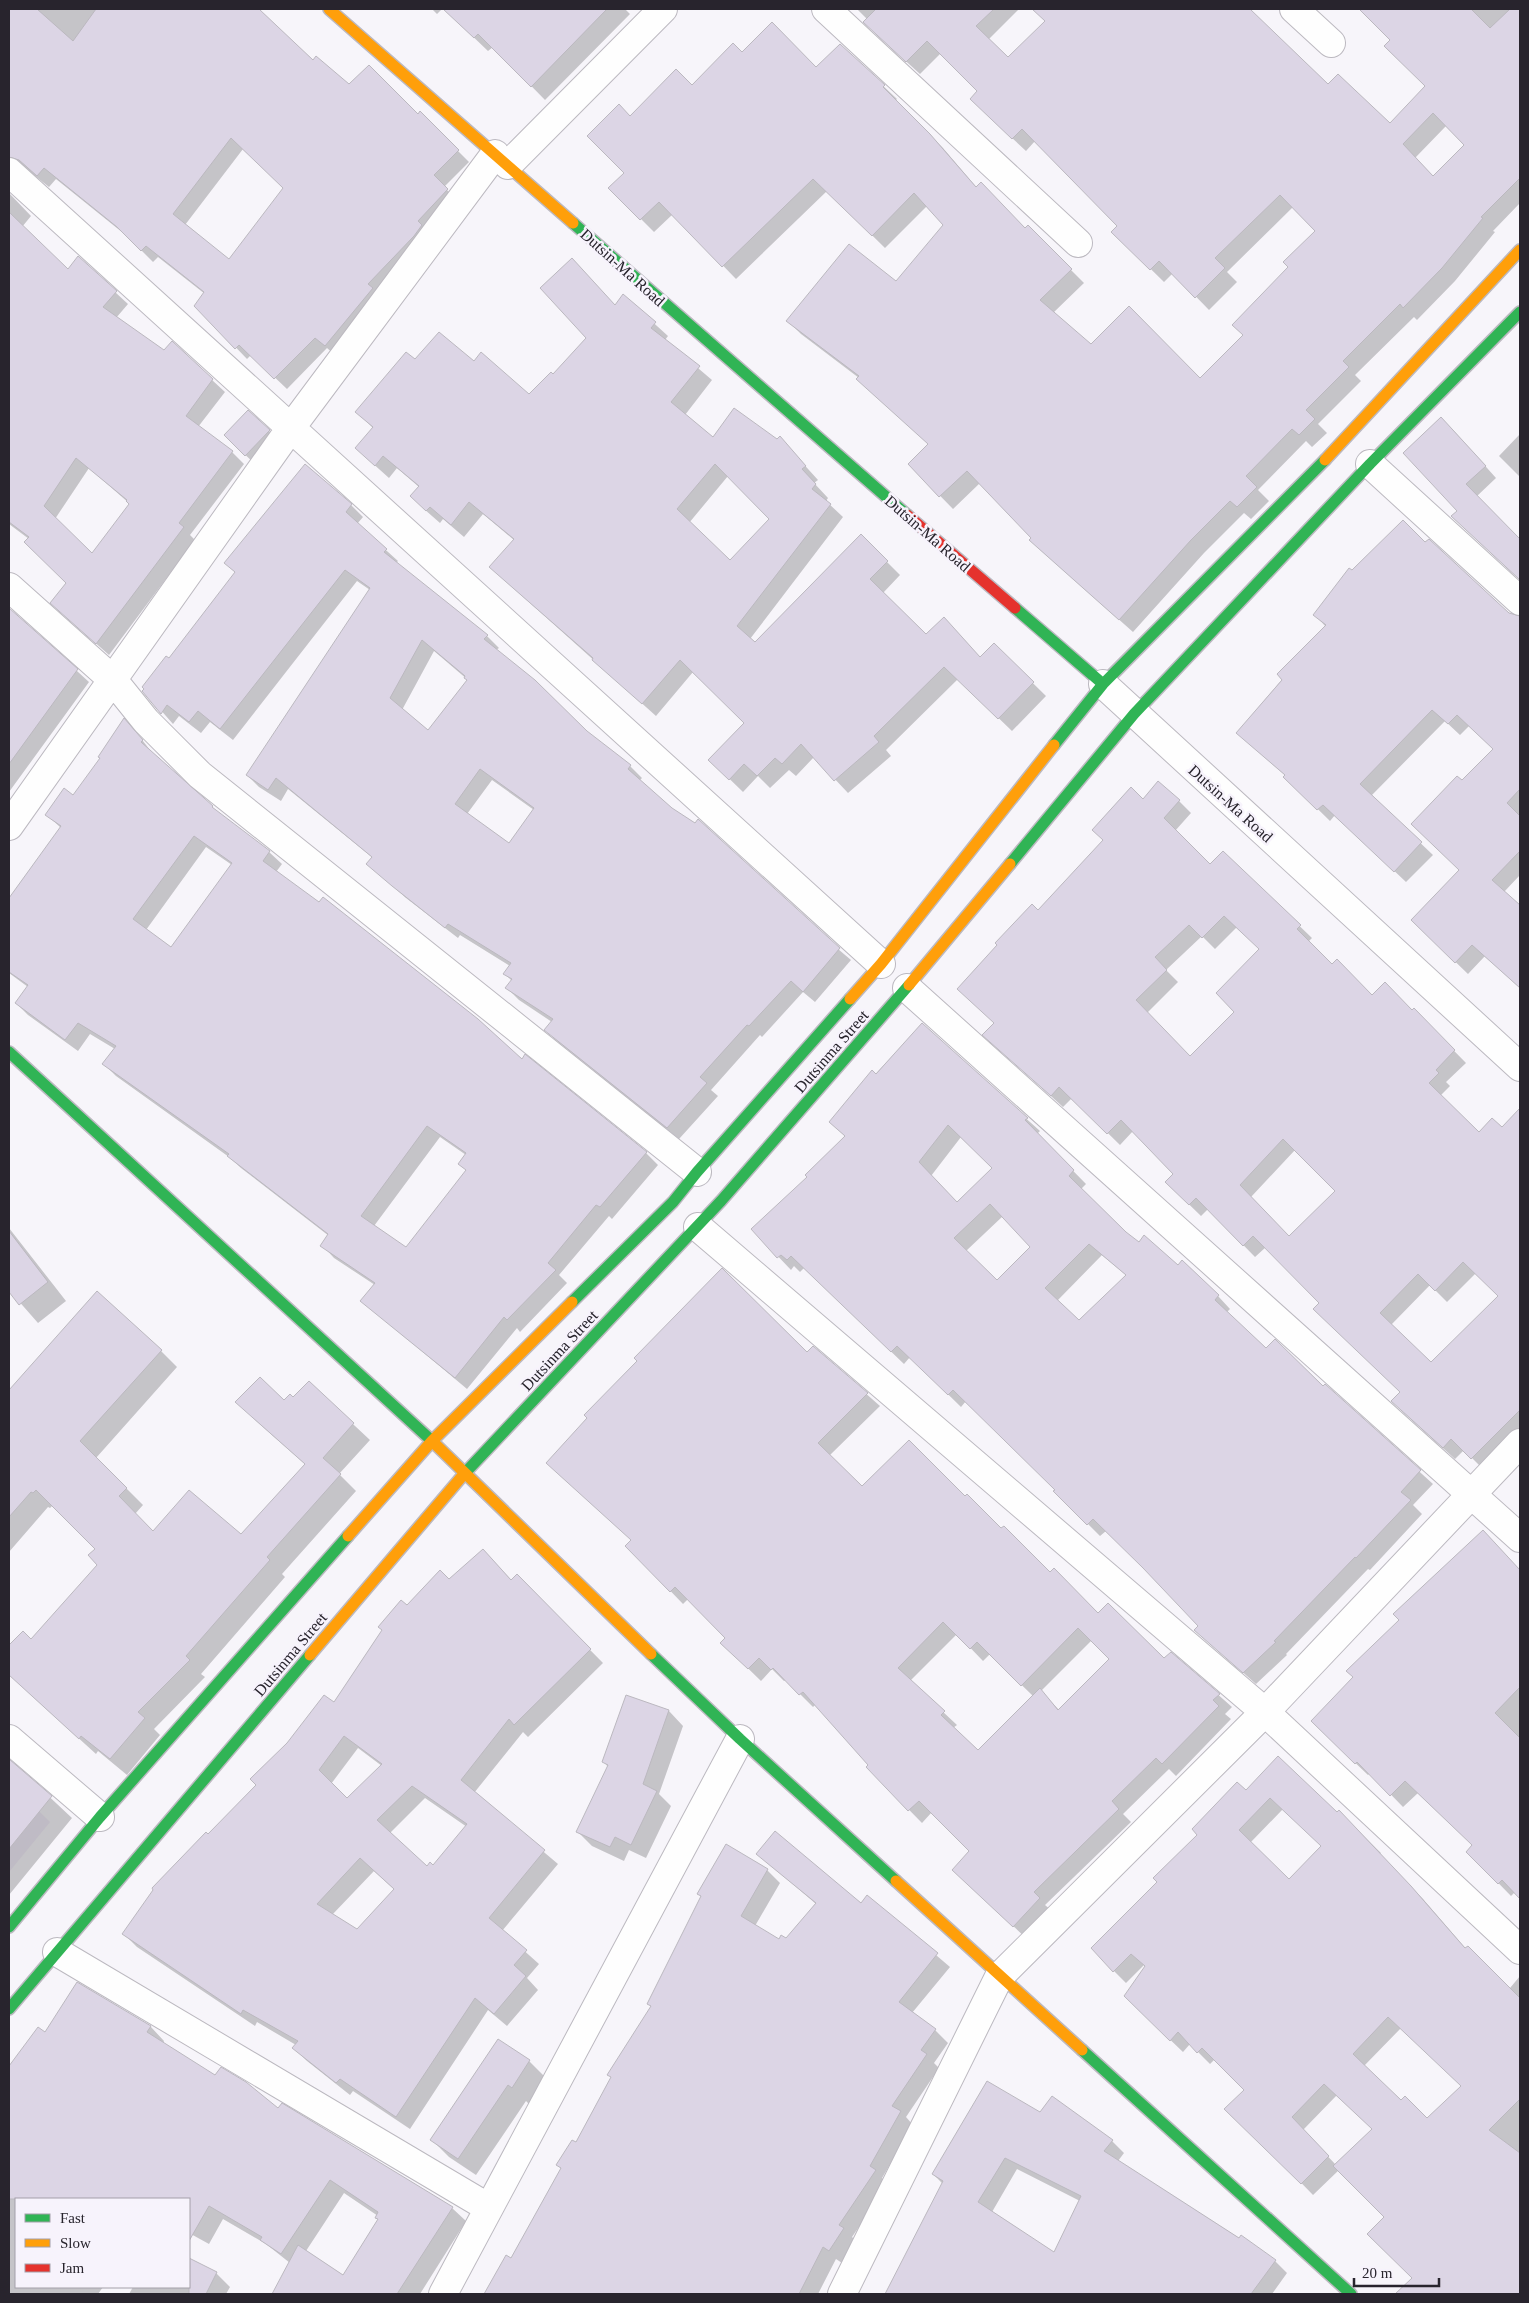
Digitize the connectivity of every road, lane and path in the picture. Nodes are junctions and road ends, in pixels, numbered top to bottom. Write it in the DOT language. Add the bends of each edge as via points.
graph roads {
  1 [pos="328,9"];
  2 [pos="663,9"];
  3 [pos="826,9"];
  4 [pos="1294,9"];
  5 [pos="1331,42"];
  6 [pos="502,160"];
  7 [pos="9,172"];
  8 [pos="1078,243"];
  9 [pos="1520,250"];
  10 [pos="1520,312"];
  11 [pos="290,430"];
  12 [pos="1370,464"];
  13 [pos="9,587"];
  14 [pos="1520,600"];
  15 [pos="113,680"];
  16 [pos="1103,684"];
  17 [pos="1134,714"];
  18 [pos="9,826"];
  19 [pos="881,964"];
  20 [pos="907,988"];
  21 [pos="9,1052"];
  22 [pos="1520,1067"];
  23 [pos="697,1172"];
  24 [pos="698,1227"];
  25 [pos="432,1441"];
  26 [pos="1520,1443"];
  27 [pos="464,1474"];
  28 [pos="1472,1494"];
  29 [pos="1520,1538"];
  30 [pos="1265,1712"];
  31 [pos="9,1739"];
  32 [pos="740,1739"];
  33 [pos="100,1817"];
  34 [pos="9,1927"];
  35 [pos="1520,1950"];
  36 [pos="57,1952"];
  37 [pos="999,1977"];
  38 [pos="9,2009"];
  39 [pos="488,2208"];
  40 [pos="442,2294"];
  41 [pos="842,2294"];
  42 [pos="1351,2294"];
  1 -- 6 [label="street, Dutsin-Ma Road"];
  2 -- 6 [label="street"];
  3 -- 8 [label="street"];
  4 -- 5 [label="street"];
  6 -- 11 [label="street"];
  6 -- 16 [label="street, Dutsin-Ma Road"];
  7 -- 11 [label="street"];
  9 -- 16 [label="street, Dutsinma Street" via="1340,445"];
  10 -- 12 [label="street, Dutsinma Street"];
  11 -- 15 [label="street"];
  11 -- 19 [label="street"];
  12 -- 14 [label="street"];
  12 -- 17 [label="street, Dutsinma Street"];
  13 -- 15 [label="street"];
  15 -- 18 [label="street"];
  15 -- 23 [label="street" via="146,721 200,774"];
  16 -- 17 [label="street, Dutsin-Ma Road"];
  16 -- 19 [label="street, Dutsinma Street"];
  17 -- 20 [label="street, Dutsinma Street"];
  17 -- 22 [label="street, Dutsin-Ma Road"];
  19 -- 23 [label="street, Dutsinma Street"];
  20 -- 24 [label="street, Dutsinma Street"];
  20 -- 28 [label="street"];
  21 -- 25 [label="street"];
  23 -- 25 [label="street, Dutsinma Street" via="673,1202"];
  24 -- 27 [label="street, Dutsinma Street"];
  24 -- 30 [label="street"];
  25 -- 27 [label="street"];
  25 -- 33 [label="street, Dutsinma Street"];
  26 -- 28 [label="street"];
  27 -- 32 [label="street"];
  27 -- 36 [label="street, Dutsinma Street"];
  28 -- 29 [label="street"];
  28 -- 30 [label="street"];
  30 -- 35 [label="street"];
  30 -- 37 [label="street"];
  31 -- 33 [label="street"];
  32 -- 37 [label="street"];
  32 -- 39 [label="street"];
  33 -- 34 [label="street, Dutsinma Street"];
  36 -- 38 [label="street, Dutsinma Street"];
  36 -- 39 [label="street"];
  37 -- 41 [label="street"];
  37 -- 42 [label="street"];
  39 -- 40 [label="street"];
}
